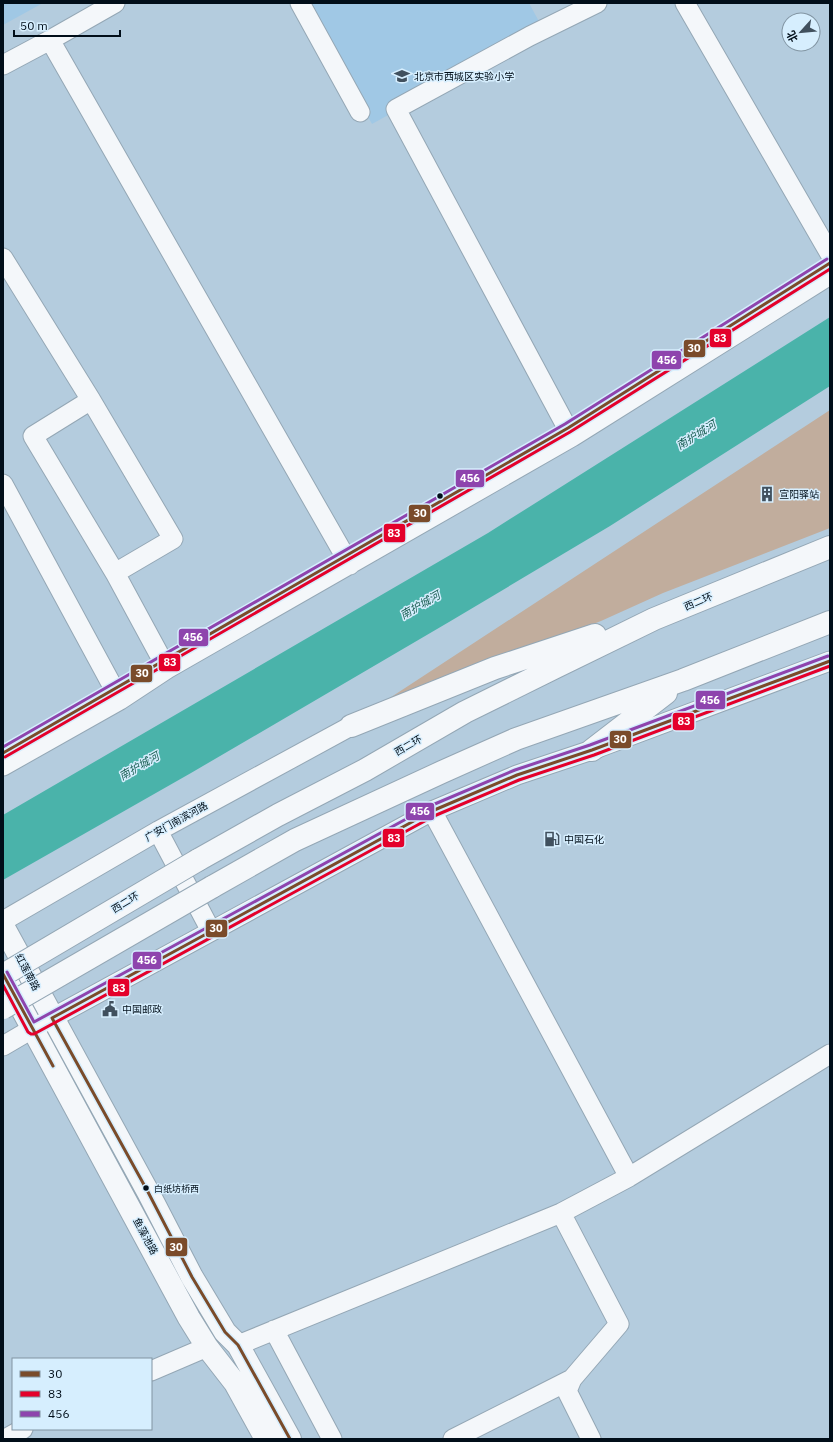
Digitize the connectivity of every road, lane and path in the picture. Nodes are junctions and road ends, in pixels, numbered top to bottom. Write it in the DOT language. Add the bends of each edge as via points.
graph roads {
  1 [pos="115,3"];
  2 [pos="300,3"];
  3 [pos="597,3"];
  4 [pos="686,3"];
  5 [pos="50,40"];
  6 [pos="3,65"];
  7 [pos="360,112"];
  8 [pos="830,254"];
  9 [pos="3,258"];
  10 [pos="830,263"];
  11 [pos="830,275"];
  12 [pos="91,400"];
  13 [pos="570,432"];
  14 [pos="3,484"];
  15 [pos="830,547"];
  16 [pos="348,560"];
  17 [pos="115,573"];
  18 [pos="654,619"];
  19 [pos="830,622"];
  20 [pos="830,661"];
  21 [pos="165,664"];
  22 [pos="683,680"];
  23 [pos="117,695"];
  24 [pos="352,726"];
  25 [pos="592,750"];
  26 [pos="3,753"];
  27 [pos="3,766"];
  28 [pos="432,811"];
  29 [pos="158,831"];
  30 [pos="3,921"];
  31 [pos="3,926"];
  32 [pos="211,931"];
  33 [pos="3,975"];
  34 [pos="3,1008"];
  35 [pos="52,1018"];
  36 [pos="32,1029"];
  37 [pos="3,1046"];
  38 [pos="830,1054"];
  39 [pos="629,1177"];
  40 [pos="561,1213"];
  41 [pos="274,1330"];
  42 [pos="238,1345"];
  43 [pos="207,1347"];
  44 [pos="152,1371"];
  45 [pos="572,1379"];
  46 [pos="21,1430"];
  47 [pos="6,1439"];
  48 [pos="266,1439"];
  49 [pos="290,1439"];
  50 [pos="332,1439"];
  51 [pos="452,1439"];
  52 [pos="591,1439"];
  1 -- 5 [label="street"];
  2 -- 7 [label="street"];
  3 -- 13 [label="street" via="530,36 396,109"];
  4 -- 8 [label="street"];
  5 -- 6 [label="street"];
  5 -- 16 [label="street"];
  9 -- 12 [label="street"];
  10 -- 13 [label="street"];
  11 -- 13 [label="street"];
  12 -- 17 [label="street" via="33,436"];
  12 -- 17 [label="street" via="173,539"];
  13 -- 16 [label="street"];
  14 -- 23 [label="street"];
  15 -- 18 [label="main road, 西二环"];
  16 -- 21 [label="street"];
  17 -- 21 [label="street"];
  18 -- 24 [label="main road" via="601,633 495,668"];
  18 -- 33 [label="main road, 西二环, bridge" via="465,712 365,770 198,860"];
  19 -- 22 [label="main road"];
  20 -- 25 [label="street"];
  21 -- 23 [label="street"];
  22 -- 25 [label="main road"];
  22 -- 34 [label="main road, bridge" via="516,739 295,840"];
  23 -- 26 [label="street"];
  23 -- 27 [label="street"];
  24 -- 29 [label="street, 广安门南滨河路"];
  25 -- 28 [label="street" via="517,775"];
  28 -- 32 [label="street"];
  28 -- 39 [label="street"];
  29 -- 30 [label="street, 广安门南滨河路"];
  29 -- 32 [label="street"];
  31 -- 35 [label="main road, 红莲南路"];
  32 -- 35 [label="street"];
  33 -- 36 [label="main road"];
  35 -- 36 [label="street"];
  35 -- 42 [label="main road" via="148,1192 192,1278 225,1332"];
  36 -- 37 [label="street"];
  36 -- 43 [label="main road, 鱼藻池路"];
  38 -- 39 [label="street"];
  39 -- 40 [label="street"];
  40 -- 41 [label="street"];
  40 -- 45 [label="street" via="619,1324"];
  41 -- 42 [label="street"];
  41 -- 50 [label="street"];
  42 -- 49 [label="main road"];
  43 -- 44 [label="street"];
  43 -- 48 [label="main road, 鱼藻池路" via="235,1383"];
  45 -- 51 [label="street"];
  45 -- 52 [label="street" via="567,1392"];
  46 -- 47 [label="street"];
}
